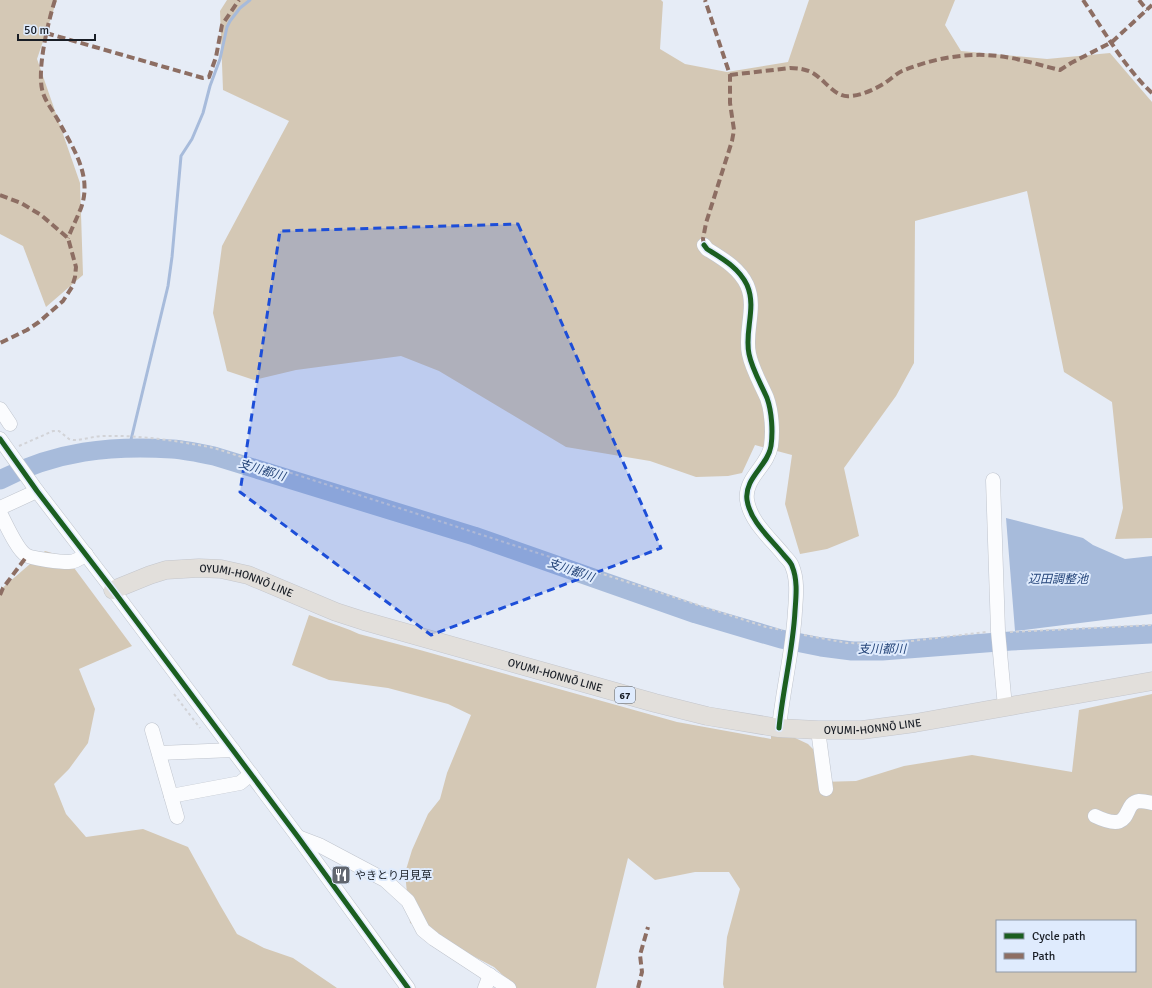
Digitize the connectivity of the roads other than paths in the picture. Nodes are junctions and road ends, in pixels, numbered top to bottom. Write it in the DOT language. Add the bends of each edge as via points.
graph roads {
  1 [pos="704,245"];
  2 [pos="0,439"];
  3 [pos="993,480"];
  4 [pos="37,491"];
  5 [pos="0,508"];
  6 [pos="0,512"];
  7 [pos="86,554"];
  8 [pos="113,590"];
  9 [pos="1152,680"];
  10 [pos="1005,707"];
  11 [pos="779,728"];
  12 [pos="152,730"];
  13 [pos="818,730"];
  14 [pos="233,750"];
  15 [pos="159,754"];
  16 [pos="251,774"];
  17 [pos="826,789"];
  18 [pos="171,796"];
  19 [pos="1152,803"];
  20 [pos="1095,816"];
  21 [pos="177,817"];
  22 [pos="298,837"];
  23 [pos="490,975"];
  24 [pos="408,988"];
  25 [pos="485,988"];
  26 [pos="509,988"];
  1 -- 11 [label="street" via="737,270 747,285 751,298 748,353 768,400 772,437 770,453 753,476 747,498 756,521 792,564 796,575 793,639"];
  2 -- 4 [label="street" via="15,449"];
  3 -- 10 [label="street" via="998,631"];
  4 -- 5 [label="street"];
  4 -- 7 [label="street"];
  6 -- 7 [label="street" via="19,549 25,555 70,562"];
  7 -- 8 [label="street"];
  8 -- 11 [label="main road, OYUMI-HONNŌ LINE / 67" via="166,570 221,569 248,575 336,612 371,623 655,703 739,722"];
  8 -- 14 [label="street"];
  9 -- 10 [label="main road, OYUMI-HONNŌ LINE / 67"];
  10 -- 13 [label="main road, OYUMI-HONNŌ LINE / 67" via="862,730"];
  11 -- 13 [label="main road, OYUMI-HONNŌ LINE / 67"];
  12 -- 15 [label="street"];
  13 -- 17 [label="street"];
  14 -- 15 [label="street"];
  14 -- 16 [label="street"];
  15 -- 18 [label="street"];
  16 -- 18 [label="street" via="240,783"];
  16 -- 22 [label="street"];
  18 -- 21 [label="street"];
  19 -- 20 [label="street" via="1138,801 1132,804 1125,818 1120,821 1106,821"];
  22 -- 23 [label="street" via="320,845 384,880 408,901 423,930"];
  22 -- 24 [label="street"];
  23 -- 25 [label="street"];
  23 -- 26 [label="street"];
}
